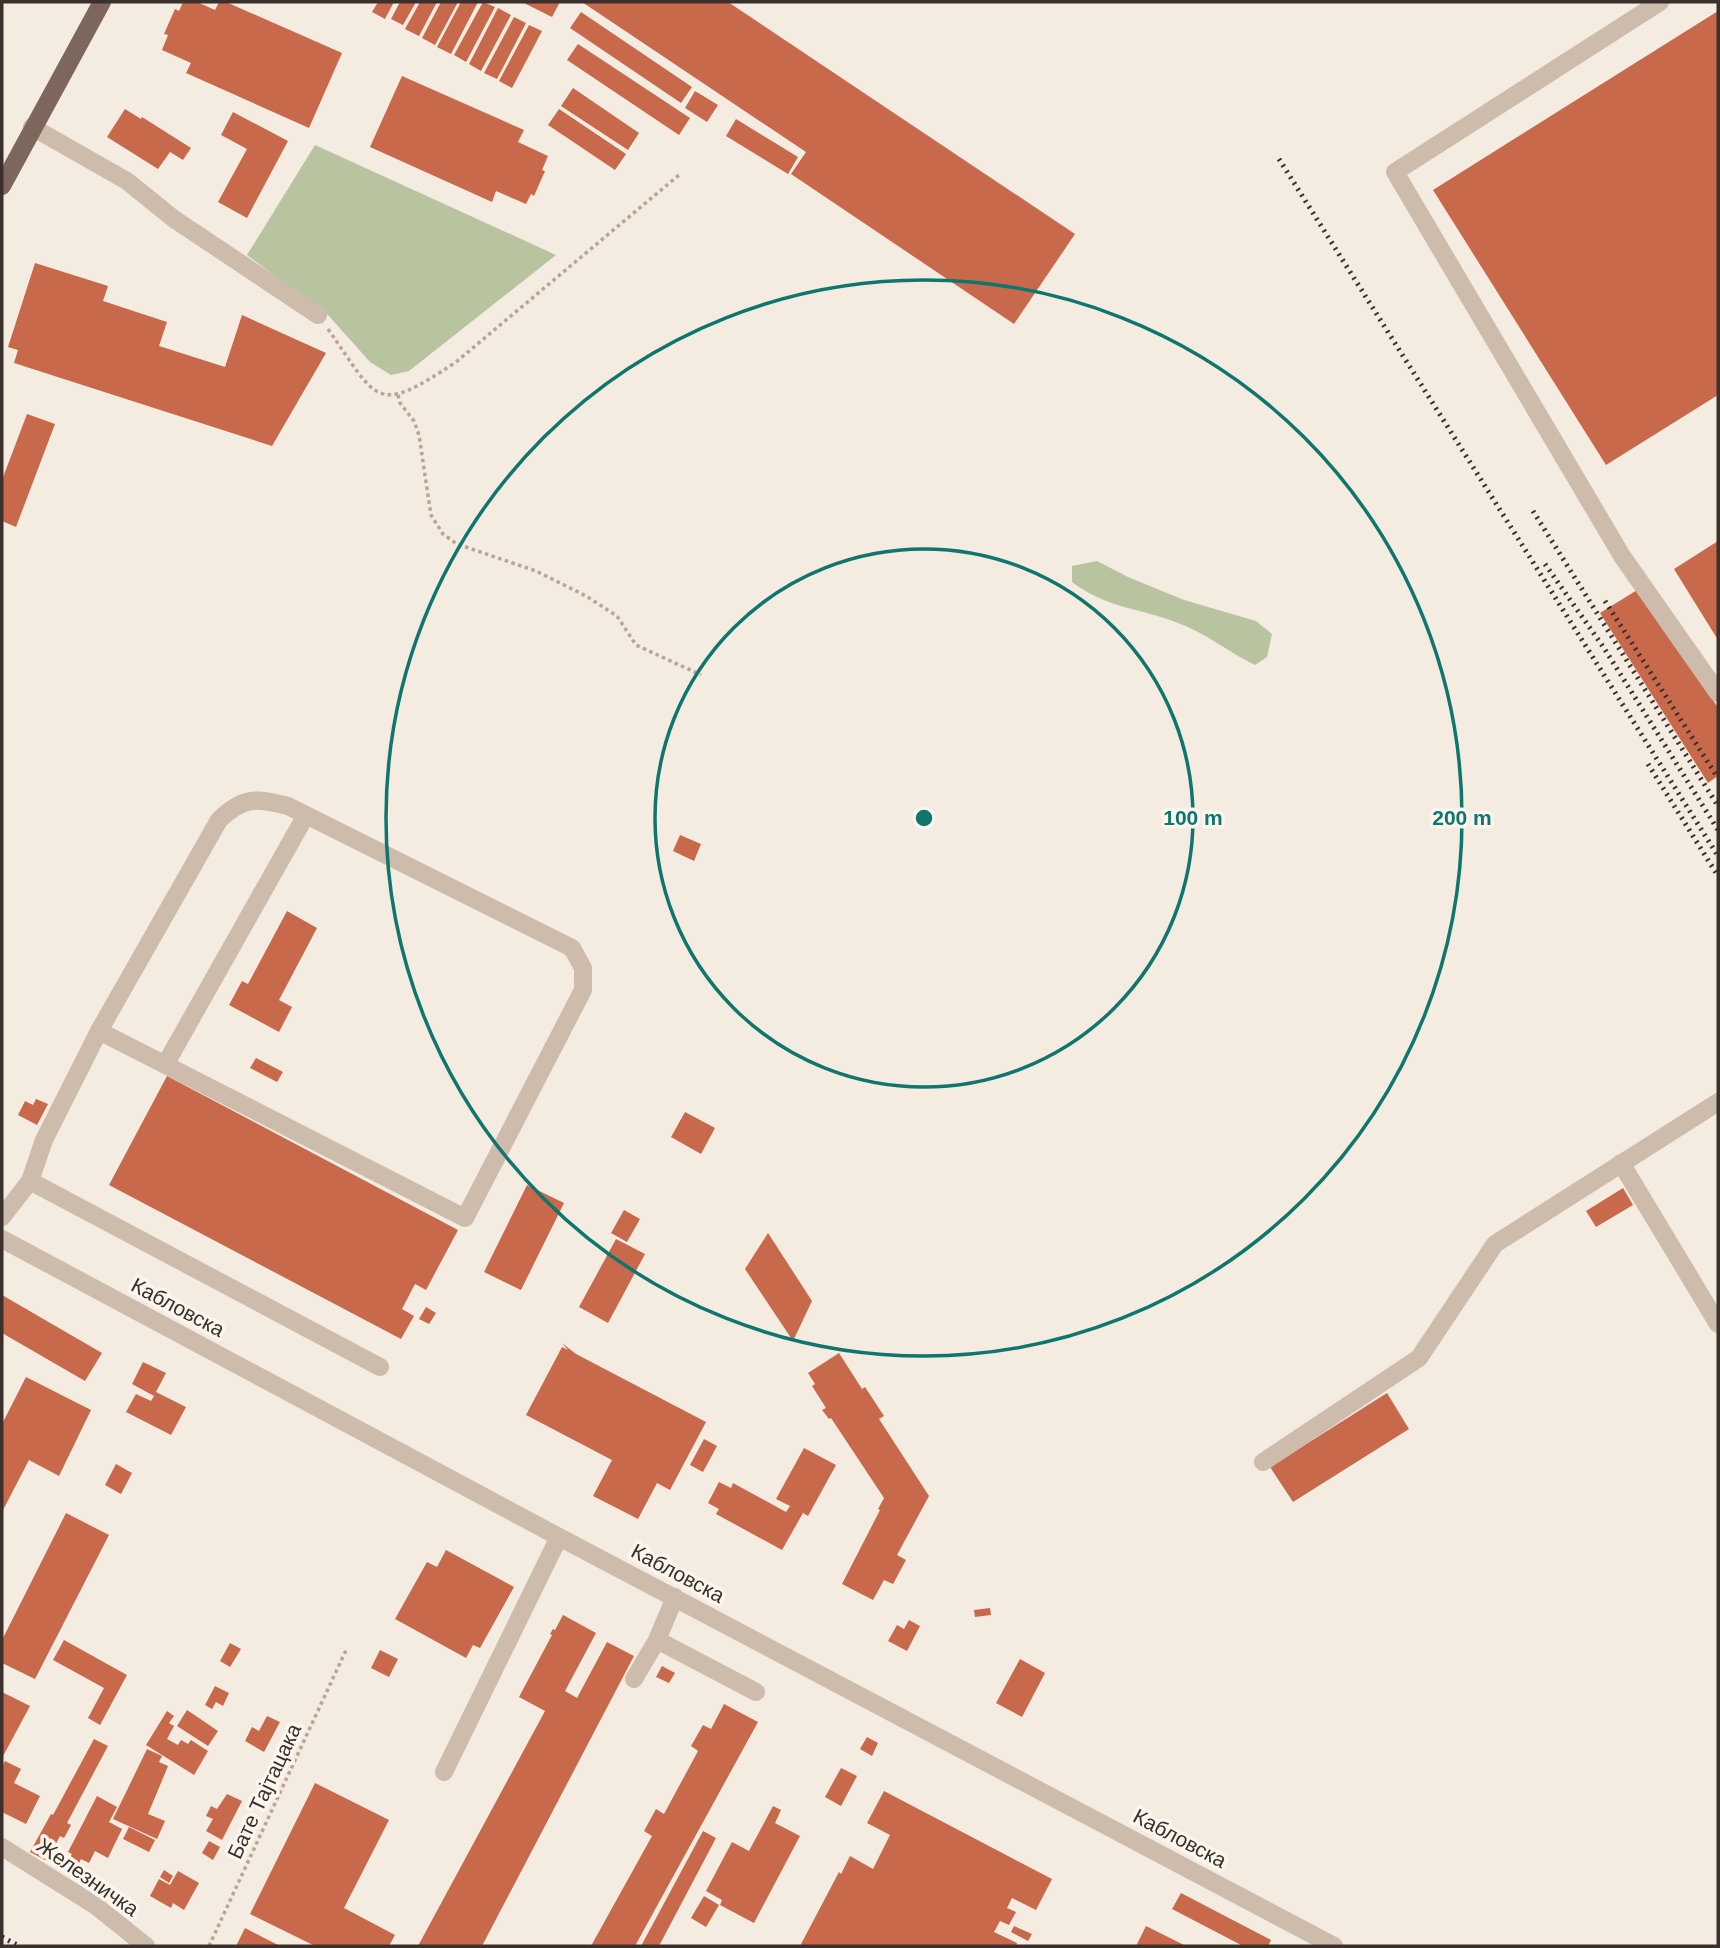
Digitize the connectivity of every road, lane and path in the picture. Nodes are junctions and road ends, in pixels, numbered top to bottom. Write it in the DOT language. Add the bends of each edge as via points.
graph roads {
  1 [pos="102,2"];
  2 [pos="1660,2"];
  3 [pos="32,127"];
  4 [pos="678,175"];
  5 [pos="2,186"];
  6 [pos="318,315"];
  7 [pos="398,395"];
  8 [pos="701,675"];
  9 [pos="1718,693"];
  10 [pos="306,815"];
  11 [pos="99,1031"];
  12 [pos="165,1065"];
  13 [pos="1718,1101"];
  14 [pos="1621,1163"];
  15 [pos="30,1181"];
  16 [pos="2,1217"];
  17 [pos="2,1239"];
  18 [pos="1718,1324"];
  19 [pos="380,1367"];
  20 [pos="1262,1462"];
  21 [pos="559,1537"];
  22 [pos="675,1597"];
  23 [pos="657,1640"];
  24 [pos="347,1648"];
  25 [pos="634,1679"];
  26 [pos="756,1692"];
  27 [pos="444,1772"];
  28 [pos="2,1847"];
  29 [pos="146,1946"];
  30 [pos="209,1946"];
  31 [pos="1335,1946"];
  1 -- 3 [label="main road"];
  2 -- 9 [label="street" via="1395,172 1622,556"];
  3 -- 5 [label="main road"];
  3 -- 6 [label="street" via="127,181 174,219"];
  4 -- 7 [label="path" via="456,362"];
  6 -- 7 [label="path" via="368,386 380,395"];
  7 -- 8 [label="path" via="419,435 431,515 443,534 457,544 536,571 586,596 617,616 636,645"];
  10 -- 11 [label="street" via="258,799 234,806 219,820"];
  10 -- 12 [label="street"];
  10 -- 12 [label="street" via="572,948 583,968 583,990 465,1219"];
  11 -- 12 [label="street"];
  11 -- 15 [label="street" via="44,1140"];
  13 -- 14 [label="street"];
  14 -- 18 [label="street"];
  14 -- 20 [label="street" via="1495,1244 1419,1358"];
  15 -- 16 [label="street"];
  15 -- 19 [label="street"];
  17 -- 21 [label="street, Кабловска"];
  21 -- 22 [label="street, Кабловска"];
  21 -- 27 [label="street"];
  22 -- 23 [label="street"];
  22 -- 31 [label="street, Кабловска"];
  23 -- 25 [label="street"];
  23 -- 26 [label="street"];
  24 -- 30 [label="path, Бате Тајтацака"];
  28 -- 29 [label="street, Железничка" via="96,1906"];
}
